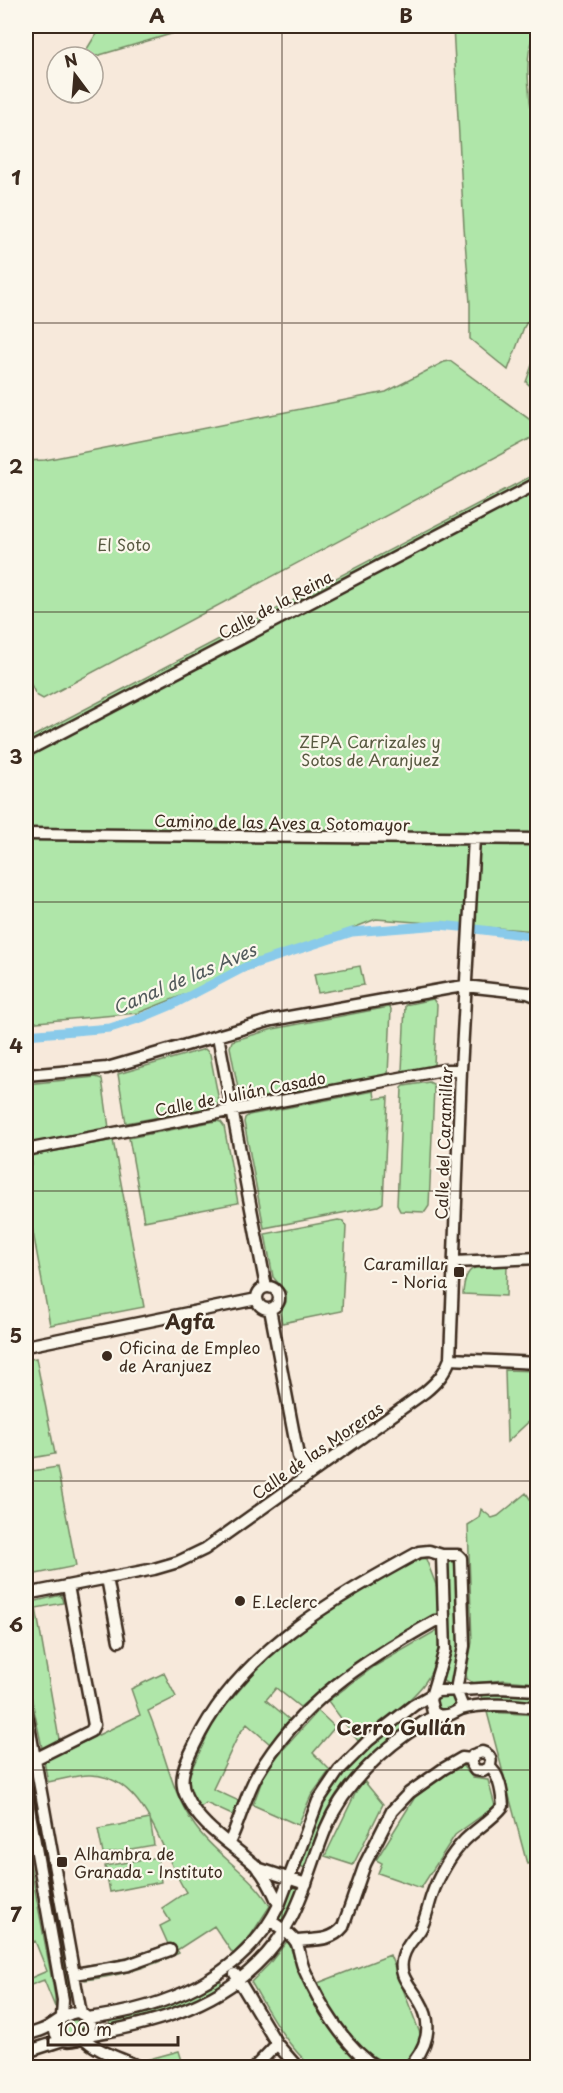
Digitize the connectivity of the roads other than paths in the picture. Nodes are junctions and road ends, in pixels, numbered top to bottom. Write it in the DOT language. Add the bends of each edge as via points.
graph roads {
  1 [pos="537,483"];
  2 [pos="26,751"];
  3 [pos="26,834"];
  4 [pos="474,838"];
  5 [pos="537,839"];
  6 [pos="465,986"];
  7 [pos="537,997"];
  8 [pos="218,1036"];
  9 [pos="461,1070"];
  10 [pos="26,1076"];
  11 [pos="232,1111"];
  12 [pos="26,1150"];
  13 [pos="537,1258"];
  14 [pos="455,1262"];
  15 [pos="266,1287"];
  16 [pos="257,1299"];
  17 [pos="270,1309"];
  18 [pos="26,1346"];
  19 [pos="450,1359"];
  20 [pos="537,1363"];
  21 [pos="308,1474"];
  22 [pos="442,1555"];
  23 [pos="107,1578"];
  24 [pos="68,1586"];
  25 [pos="26,1594"];
  26 [pos="444,1620"];
  27 [pos="119,1641"];
  28 [pos="456,1690"];
  29 [pos="537,1690"];
  30 [pos="432,1694"];
  31 [pos="537,1708"];
  32 [pos="26,1709"];
  33 [pos="459,1710"];
  34 [pos="438,1715"];
  35 [pos="34,1759"];
  36 [pos="32,1772"];
  37 [pos="39,1786"];
  38 [pos="26,1791"];
  39 [pos="230,1843"];
  40 [pos="257,1868"];
  41 [pos="288,1878"];
  42 [pos="306,1884"];
  43 [pos="279,1905"];
  44 [pos="271,1921"];
  45 [pos="285,1931"];
  46 [pos="296,1941"];
  47 [pos="170,1950"];
  48 [pos="230,1966"];
  49 [pos="75,1974"];
  50 [pos="238,1980"];
  51 [pos="84,2016"];
  52 [pos="58,2020"];
  53 [pos="26,2035"];
  54 [pos="85,2036"];
  55 [pos="63,2040"];
  56 [pos="276,2044"];
  57 [pos="26,2052"];
  58 [pos="360,2056"];
  59 [pos="141,2067"];
  60 [pos="254,2067"];
  61 [pos="298,2067"];
  62 [pos="354,2067"];
  63 [pos="378,2067"];
  64 [pos="408,2067"];
  1 -- 2 [label="street, Calle de la Reina"];
  3 -- 4 [label="street, Camino de las Aves a Sotomayor"];
  4 -- 5 [label="street, Camino de las Aves a Sotomayor"];
  4 -- 6 [label="street, Calle del Caramillar"];
  6 -- 7 [label="street"];
  6 -- 8 [label="street" via="272,1020"];
  6 -- 9 [label="street, Calle del Caramillar"];
  8 -- 10 [label="street" via="107,1068"];
  8 -- 11 [label="street"];
  9 -- 11 [label="street, Calle de Julián Casado" via="395,1078"];
  9 -- 14 [label="street, Calle del Caramillar"];
  11 -- 12 [label="street, Calle de Julián Casado"];
  11 -- 15 [label="street"];
  13 -- 14 [label="street"];
  14 -- 19 [label="street, Calle del Caramillar"];
  15 -- 16 [label="street" via="259,1291"];
  15 -- 17 [label="street" via="275,1288 279,1296 278,1304"];
  16 -- 17 [label="street" via="261,1307"];
  16 -- 18 [label="street"];
  17 -- 21 [label="street" via="298,1456"];
  19 -- 20 [label="street"];
  19 -- 21 [label="street, Calle de las Moreras" via="425,1392"];
  21 -- 23 [label="street, Calle de las Moreras" via="193,1556"];
  22 -- 26 [label="street"];
  22 -- 28 [label="street" via="458,1554 461,1558 464,1646"];
  22 -- 39 [label="street" via="419,1552 321,1609 257,1659 210,1716 188,1759 182,1785 203,1820"];
  23 -- 24 [label="street, Calle de las Moreras"];
  23 -- 27 [label="street"];
  24 -- 25 [label="street, Calle de las Moreras"];
  24 -- 35 [label="street" via="94,1725 91,1731"];
  26 -- 30 [label="street" via="444,1650"];
  26 -- 39 [label="street" via="435,1621 377,1655 315,1701 256,1777"];
  28 -- 29 [label="street"];
  28 -- 30 [label="street"];
  28 -- 33 [label="street" via="462,1705"];
  30 -- 34 [label="street" via="430,1706"];
  30 -- 41 [label="street" via="369,1740 339,1770 318,1801"];
  31 -- 33 [label="street" via="479,1706"];
  32 -- 35 [label="street"];
  33 -- 34 [label="street"];
  34 -- 42 [label="street" via="380,1756 347,1791 327,1826"];
  35 -- 36 [label="street"];
  36 -- 37 [label="street"];
  37 -- 38 [label="street"];
  37 -- 49 [label="street"];
  38 -- 52 [label="street" via="63,2001"];
  39 -- 40 [label="street"];
  40 -- 41 [label="street"];
  40 -- 43 [label="street"];
  41 -- 42 [label="street"];
  41 -- 43 [label="street"];
  42 -- 45 [label="street"];
  43 -- 44 [label="street"];
  44 -- 45 [label="street"];
  44 -- 48 [label="street"];
  45 -- 46 [label="street"];
  45 -- 50 [label="street"];
  46 -- 58 [label="street" via="301,1963 327,2015"];
  46 -- 64 [label="street" via="326,1939 343,1927 365,1864 392,1811 409,1793 462,1758 486,1753 503,1806 464,1841 446,1866 420,1929 402,1959 402,1974 428,2021 428,2036 417,2059"];
  47 -- 49 [label="street" via="128,1965"];
  48 -- 50 [label="street"];
  48 -- 51 [label="street" via="178,1996 145,2007"];
  49 -- 51 [label="street"];
  50 -- 54 [label="street" via="183,2011"];
  50 -- 56 [label="street"];
  51 -- 52 [label="street" via="72,2013"];
  51 -- 54 [label="street" via="90,2025"];
  52 -- 53 [label="street" via="44,2030"];
  52 -- 55 [label="street" via="55,2034"];
  54 -- 55 [label="street"];
  54 -- 59 [label="street" via="104,2052"];
  55 -- 57 [label="street"];
  56 -- 60 [label="street"];
  56 -- 61 [label="street"];
  58 -- 62 [label="street"];
  58 -- 63 [label="street"];
}
